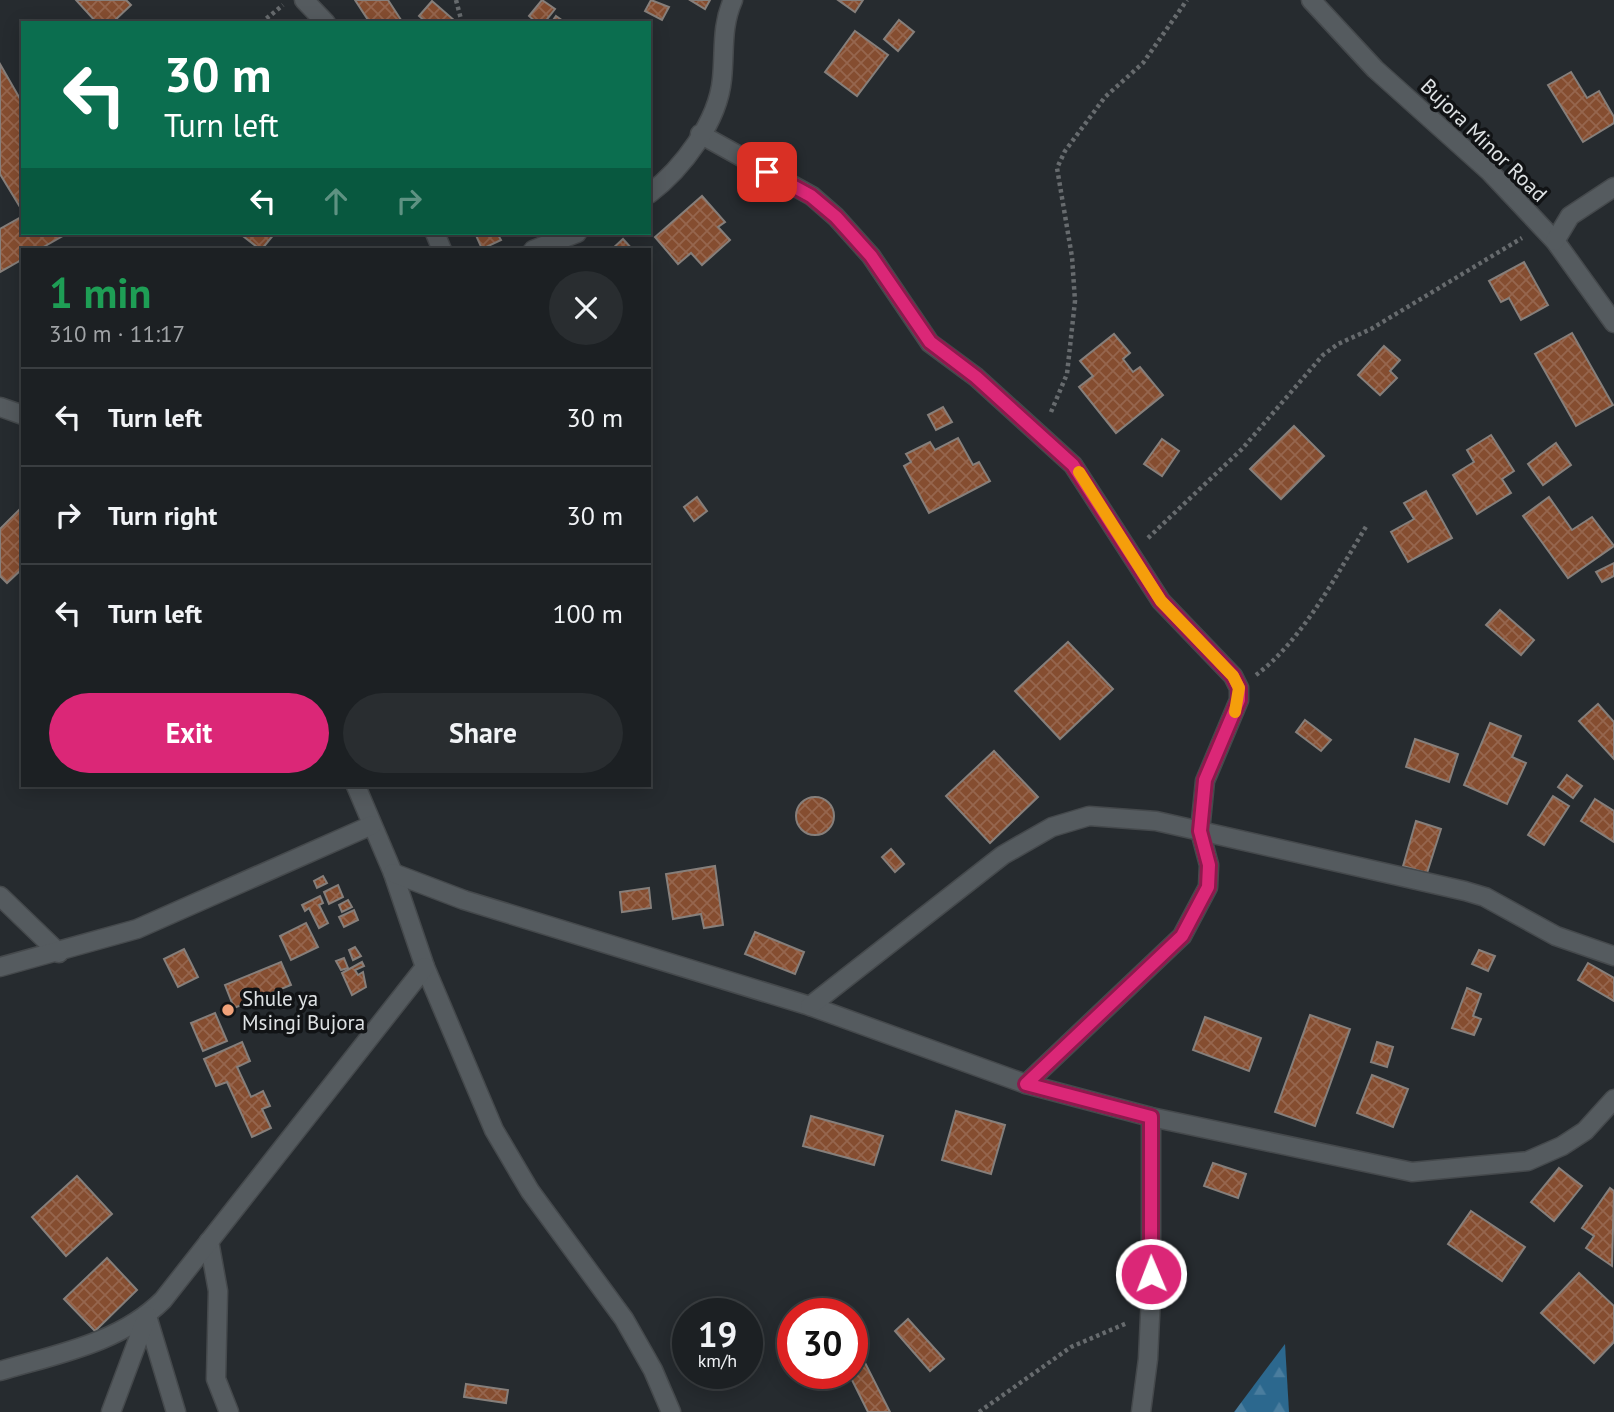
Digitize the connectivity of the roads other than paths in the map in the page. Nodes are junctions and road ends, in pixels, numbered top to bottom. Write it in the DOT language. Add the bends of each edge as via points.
graph roads {
  1 [pos="304,0"];
  2 [pos="733,0"];
  3 [pos="1311,0"];
  4 [pos="324,21"];
  5 [pos="700,134"];
  6 [pos="1614,187"];
  7 [pos="651,192"];
  8 [pos="572,235"];
  9 [pos="1555,241"];
  10 [pos="538,248"];
  11 [pos="1614,323"];
  12 [pos="0,407"];
  13 [pos="21,414"];
  14 [pos="356,787"];
  15 [pos="372,825"];
  16 [pos="1200,831"];
  17 [pos="393,873"];
  18 [pos="0,896"];
  19 [pos="59,953"];
  20 [pos="1614,956"];
  21 [pos="0,967"];
  22 [pos="425,967"];
  23 [pos="810,1006"];
  24 [pos="1026,1084"];
  25 [pos="1614,1099"];
  26 [pos="1151,1117"];
  27 [pos="209,1241"];
  28 [pos="147,1316"];
  29 [pos="0,1371"];
  30 [pos="111,1412"];
  31 [pos="176,1412"];
  32 [pos="229,1412"];
  33 [pos="671,1412"];
  34 [pos="1141,1412"];
  1 -- 4 [label="street"];
  2 -- 5 [label="street" via="723,30 721,92"];
  3 -- 9 [label="street, Bujora Minor Road" via="1375,69 1490,172"];
  5 -- 7 [label="street" via="683,165"];
  5 -- 16 [label="street" via="811,196 836,217 871,256 930,342 976,377 1084,479 1169,611 1228,670 1239,688 1236,710 1207,770"];
  6 -- 9 [label="street" via="1570,216"];
  8 -- 10 [label="street"];
  9 -- 11 [label="street, Bujora Minor Road"];
  12 -- 13 [label="street"];
  14 -- 15 [label="street"];
  15 -- 17 [label="street"];
  15 -- 19 [label="street" via="185,910"];
  16 -- 20 [label="street" via="1485,897 1556,936"];
  16 -- 23 [label="street" via="1156,821 1089,816 1052,827 1003,855"];
  16 -- 24 [label="street" via="1209,865 1208,887 1182,936"];
  17 -- 22 [label="street"];
  17 -- 23 [label="street" via="464,900"];
  18 -- 19 [label="street"];
  19 -- 21 [label="street"];
  22 -- 27 [label="street"];
  22 -- 33 [label="street" via="494,1130 530,1191 624,1319"];
  23 -- 24 [label="street"];
  24 -- 26 [label="street"];
  25 -- 26 [label="street" via="1586,1131 1528,1161 1412,1172"];
  26 -- 34 [label="street" via="1150,1313"];
  27 -- 28 [label="street"];
  27 -- 32 [label="street" via="218,1291 216,1379"];
  28 -- 29 [label="street" via="108,1338"];
  28 -- 30 [label="street"];
  28 -- 31 [label="street"];
}
